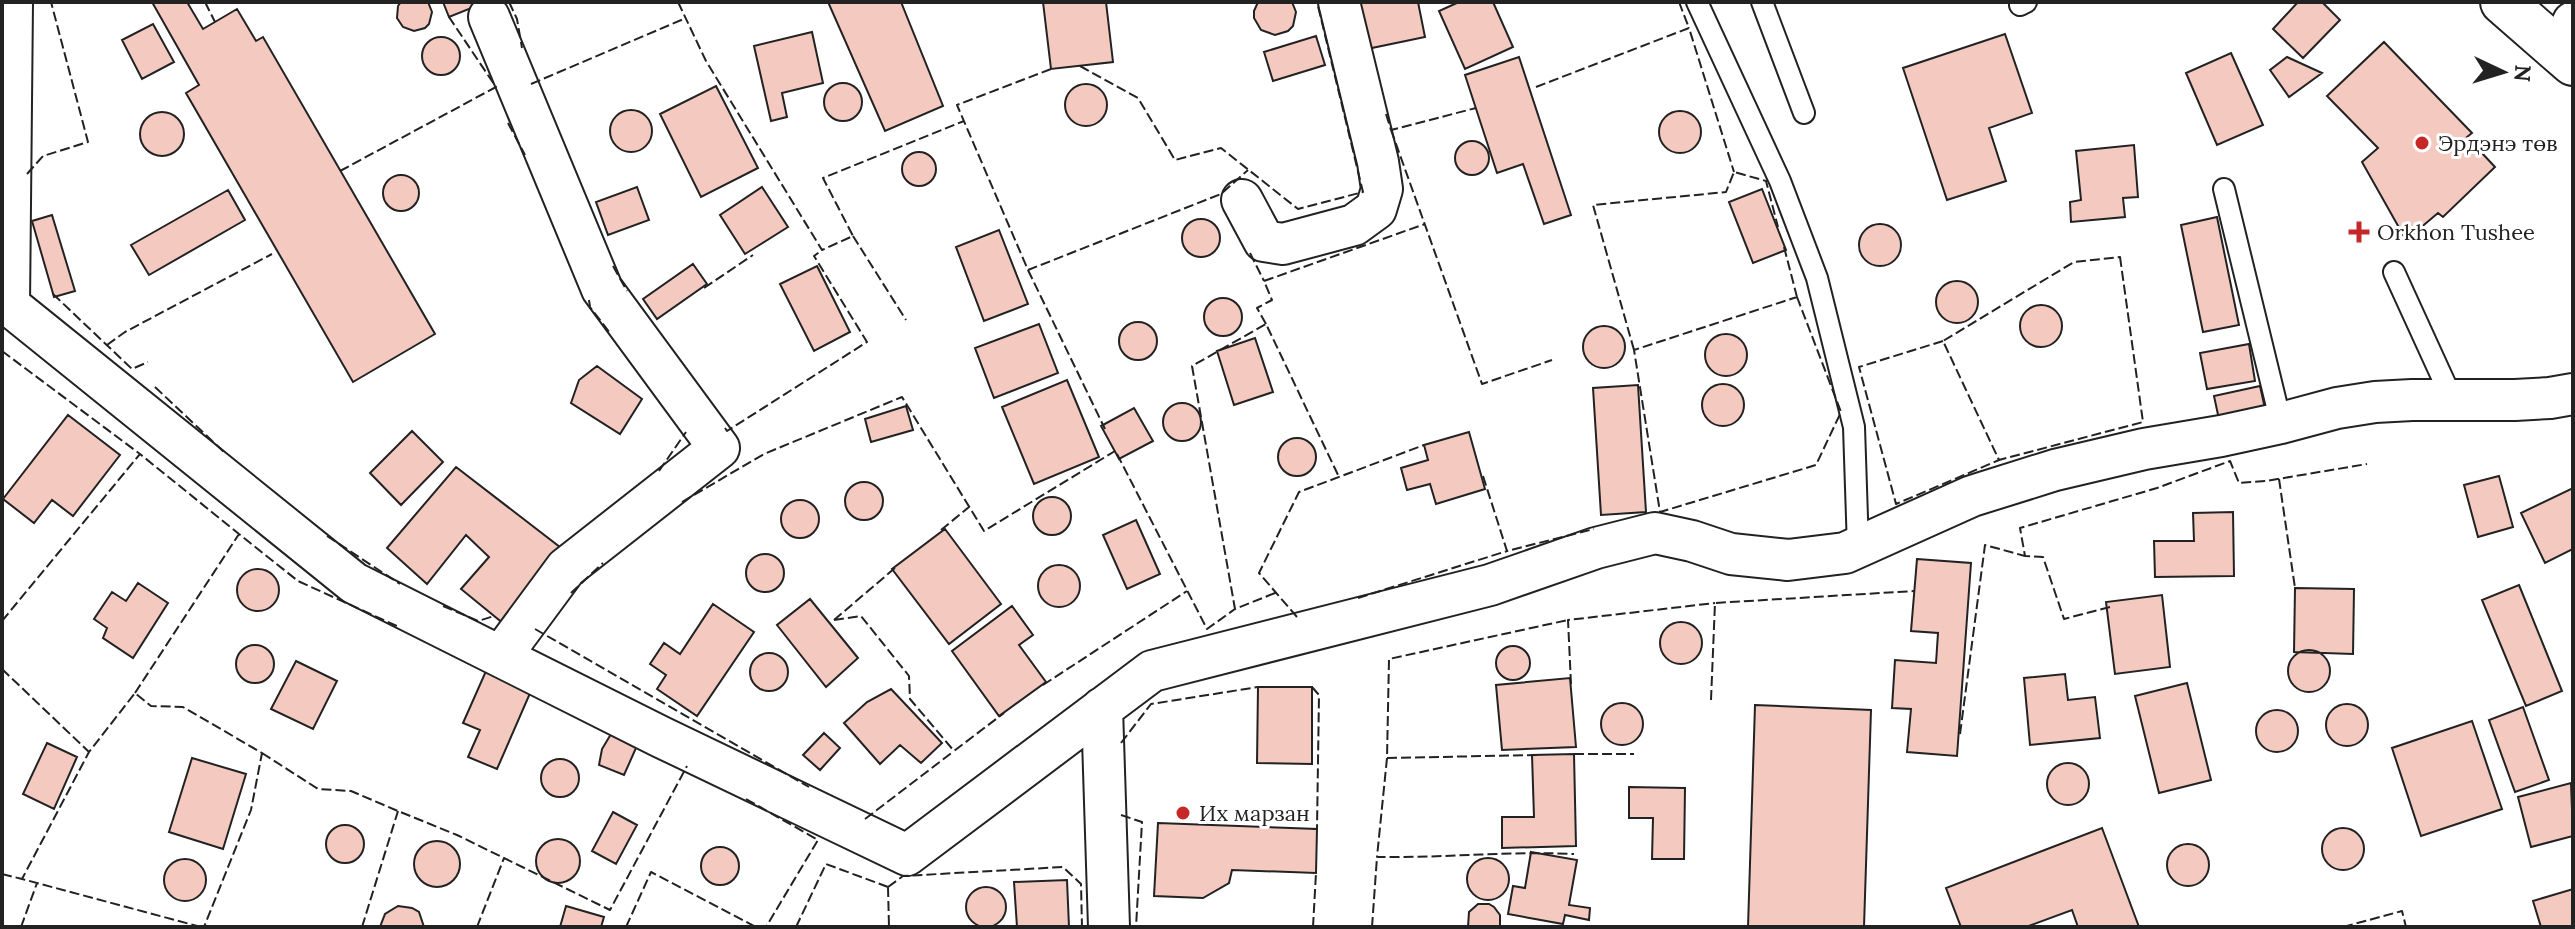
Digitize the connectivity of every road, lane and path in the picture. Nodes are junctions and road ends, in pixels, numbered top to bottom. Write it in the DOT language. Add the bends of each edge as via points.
graph roads {
  1 [pos="12,2"];
  2 [pos="1339,2"];
  3 [pos="1697,2"];
  4 [pos="1762,2"];
  5 [pos="2503,2"];
  6 [pos="489,17"];
  7 [pos="2569,46"];
  8 [pos="1804,113"];
  9 [pos="2224,189"];
  10 [pos="1242,200"];
  11 [pos="2394,272"];
  12 [pos="6,304"];
  13 [pos="2573,394"];
  14 [pos="2453,401"];
  15 [pos="2281,423"];
  16 [pos="1858,548"];
  17 [pos="501,656"];
  18 [pos="1102,708"];
  19 [pos="1109,927"];
  1 -- 12 [label="street"];
  2 -- 10 [label="street" via="1378,162 1382,189 1376,209 1354,225 1283,244 1264,241"];
  3 -- 16 [label="lane" via="1780,181 1817,278 1854,427"];
  4 -- 8 [label="lane"];
  5 -- 7 [label="main road"];
  6 -- 17 [label="street" via="602,289 719,448 566,568"];
  9 -- 15 [label="lane"];
  11 -- 14 [label="lane"];
  12 -- 17 [label="street" via="354,583"];
  13 -- 14 [label="street"];
  14 -- 15 [label="street" via="2375,402"];
  15 -- 16 [label="street" via="2055,470 1972,496"];
  16 -- 18 [label="street" via="1788,560 1731,554 1655,533 1490,585 1152,671"];
  17 -- 18 [label="street" via="907,855"];
  18 -- 19 [label="street"];
}
